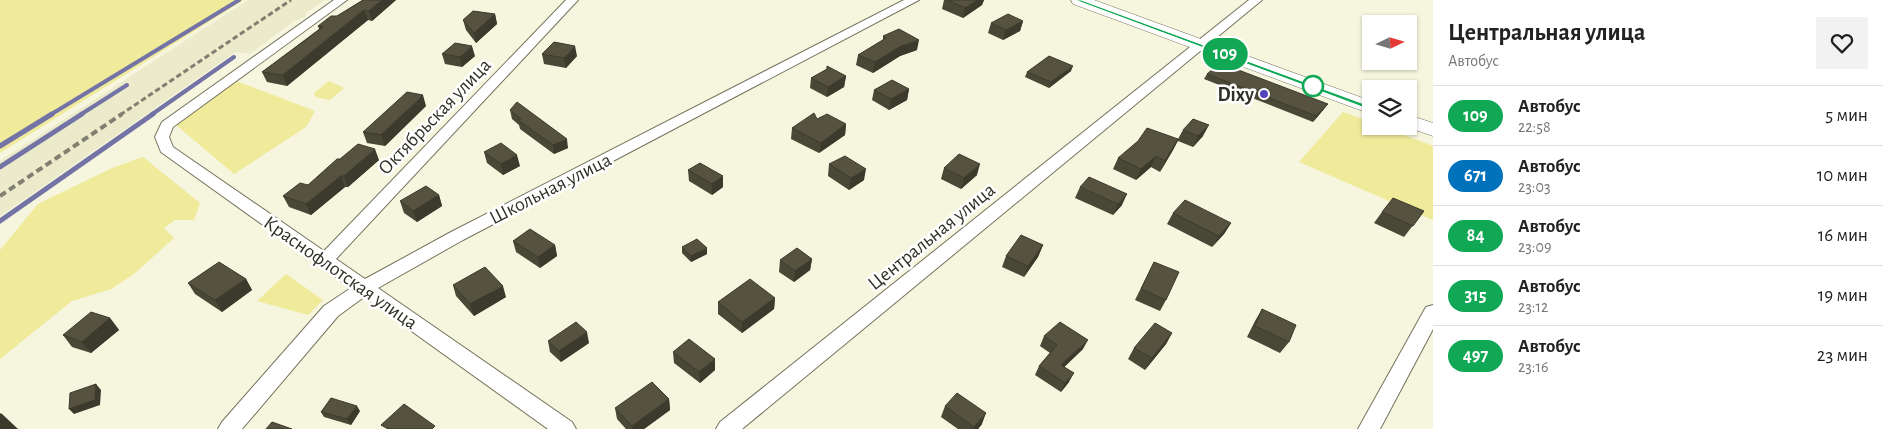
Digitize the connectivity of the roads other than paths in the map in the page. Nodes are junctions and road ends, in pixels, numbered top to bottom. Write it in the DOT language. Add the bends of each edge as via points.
graph roads {
  1 [pos="341,0"];
  2 [pos="572,0"];
  3 [pos="913,0"];
  4 [pos="1079,0"];
  5 [pos="1256,0"];
  6 [pos="1201,45"];
  7 [pos="1362,105"];
  8 [pos="1417,125"];
  9 [pos="1433,130"];
  10 [pos="325,260"];
  11 [pos="362,289"];
  12 [pos="1433,312"];
  13 [pos="229,429"];
  14 [pos="565,429"];
  15 [pos="727,429"];
  16 [pos="1369,429"];
  1 -- 10 [label="street, Краснофлотская улица" via="193,104 167,125 162,137 166,149"];
  2 -- 10 [label="street, Октябрьская улица"];
  3 -- 11 [label="street, Школьная улица" via="457,236"];
  4 -- 6 [label="main road"];
  5 -- 6 [label="street, Центральная улица"];
  6 -- 7 [label="main road"];
  6 -- 15 [label="street, Центральная улица"];
  8 -- 9 [label="main road"];
  10 -- 11 [label="street, Краснофлотская улица"];
  11 -- 13 [label="street, Школьная улица" via="330,311"];
  11 -- 14 [label="street, Краснофлотская улица"];
  12 -- 16 [label="street"];
}
